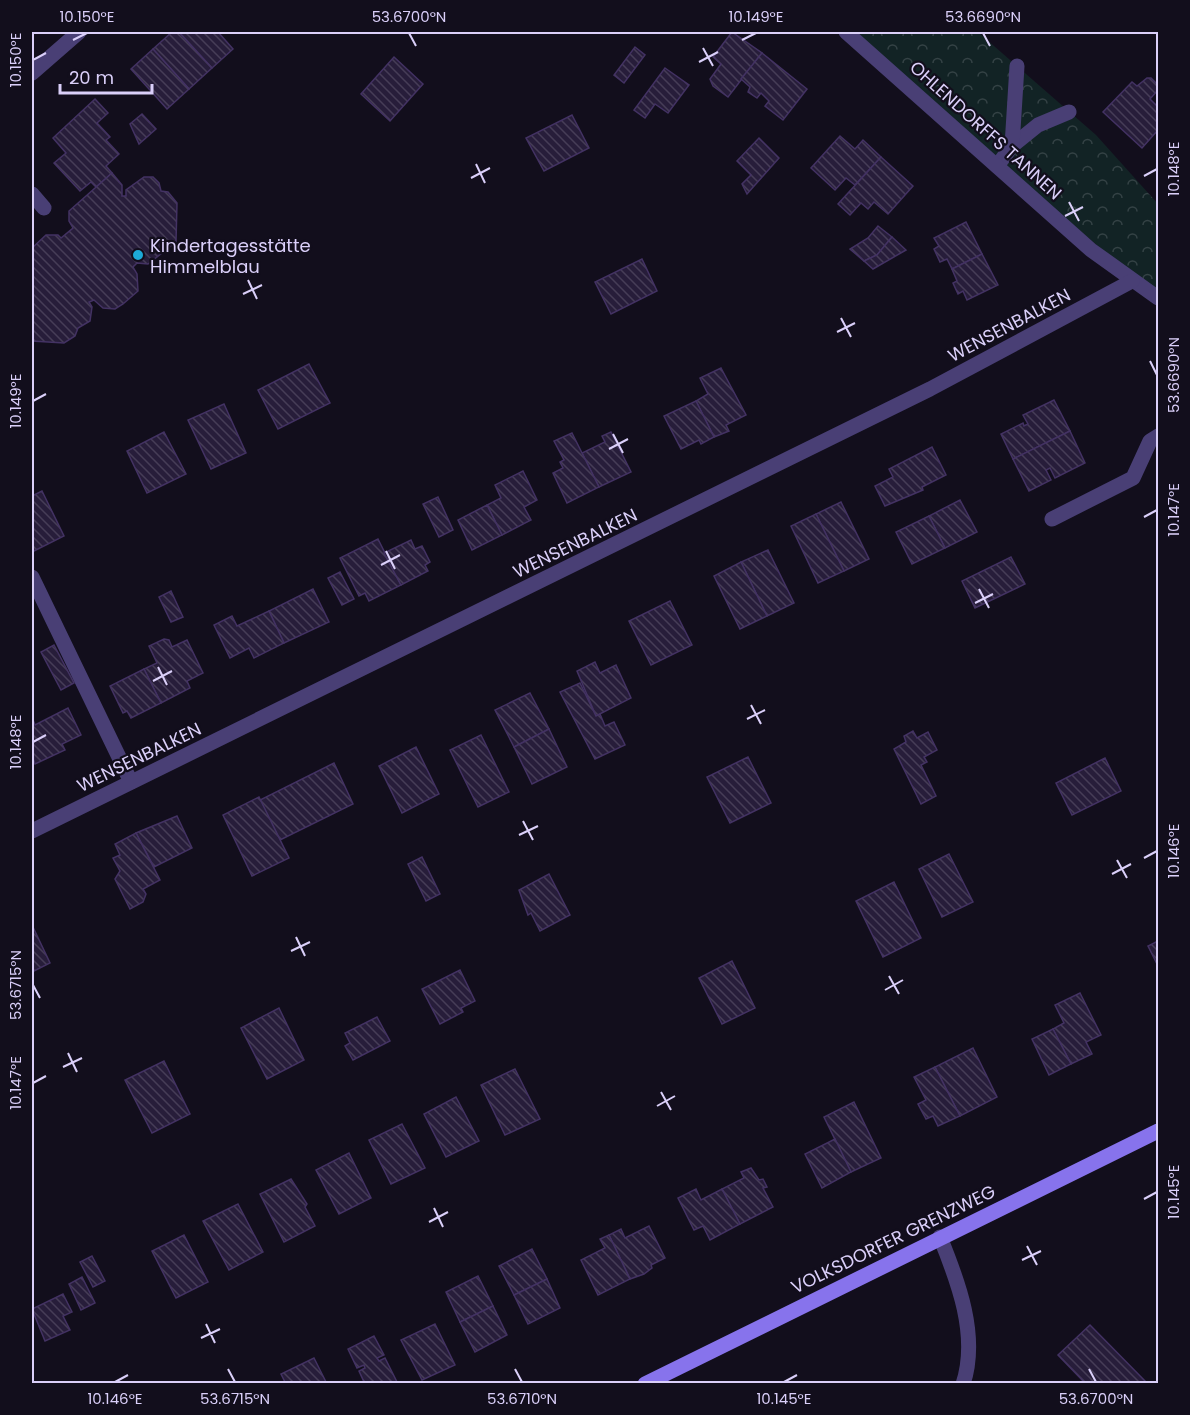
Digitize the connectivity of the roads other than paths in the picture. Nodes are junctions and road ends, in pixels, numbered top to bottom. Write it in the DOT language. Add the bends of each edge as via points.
graph roads {
  1 [pos="79,32"];
  2 [pos="854,34"];
  3 [pos="1017,66"];
  4 [pos="32,73"];
  5 [pos="1069,112"];
  6 [pos="1012,146"];
  7 [pos="998,166"];
  8 [pos="32,194"];
  9 [pos="44,208"];
  10 [pos="1132,281"];
  11 [pos="1158,298"];
  12 [pos="1158,436"];
  13 [pos="1052,519"];
  14 [pos="32,577"];
  15 [pos="132,782"];
  16 [pos="32,831"];
  17 [pos="1158,1131"];
  18 [pos="940,1237"];
  19 [pos="645,1383"];
  20 [pos="963,1383"];
  1 -- 4 [label="street"];
  2 -- 7 [label="street, OHLENDORFFS TANNEN"];
  3 -- 6 [label="street"];
  5 -- 6 [label="street" via="1038,125"];
  6 -- 7 [label="street"];
  7 -- 10 [label="street, OHLENDORFFS TANNEN" via="1091,250"];
  8 -- 9 [label="street"];
  10 -- 11 [label="street, OHLENDORFFS TANNEN"];
  10 -- 15 [label="street, WENSENBALKEN" via="930,389"];
  12 -- 13 [label="street" via="1150,441 1132,478"];
  14 -- 15 [label="street"];
  15 -- 16 [label="street, WENSENBALKEN"];
  17 -- 18 [label="street, VOLKSDORFER GRENZWEG"];
  18 -- 19 [label="street, VOLKSDORFER GRENZWEG"];
  18 -- 20 [label="street" via="959,1289 966,1324 969,1355"];
}
